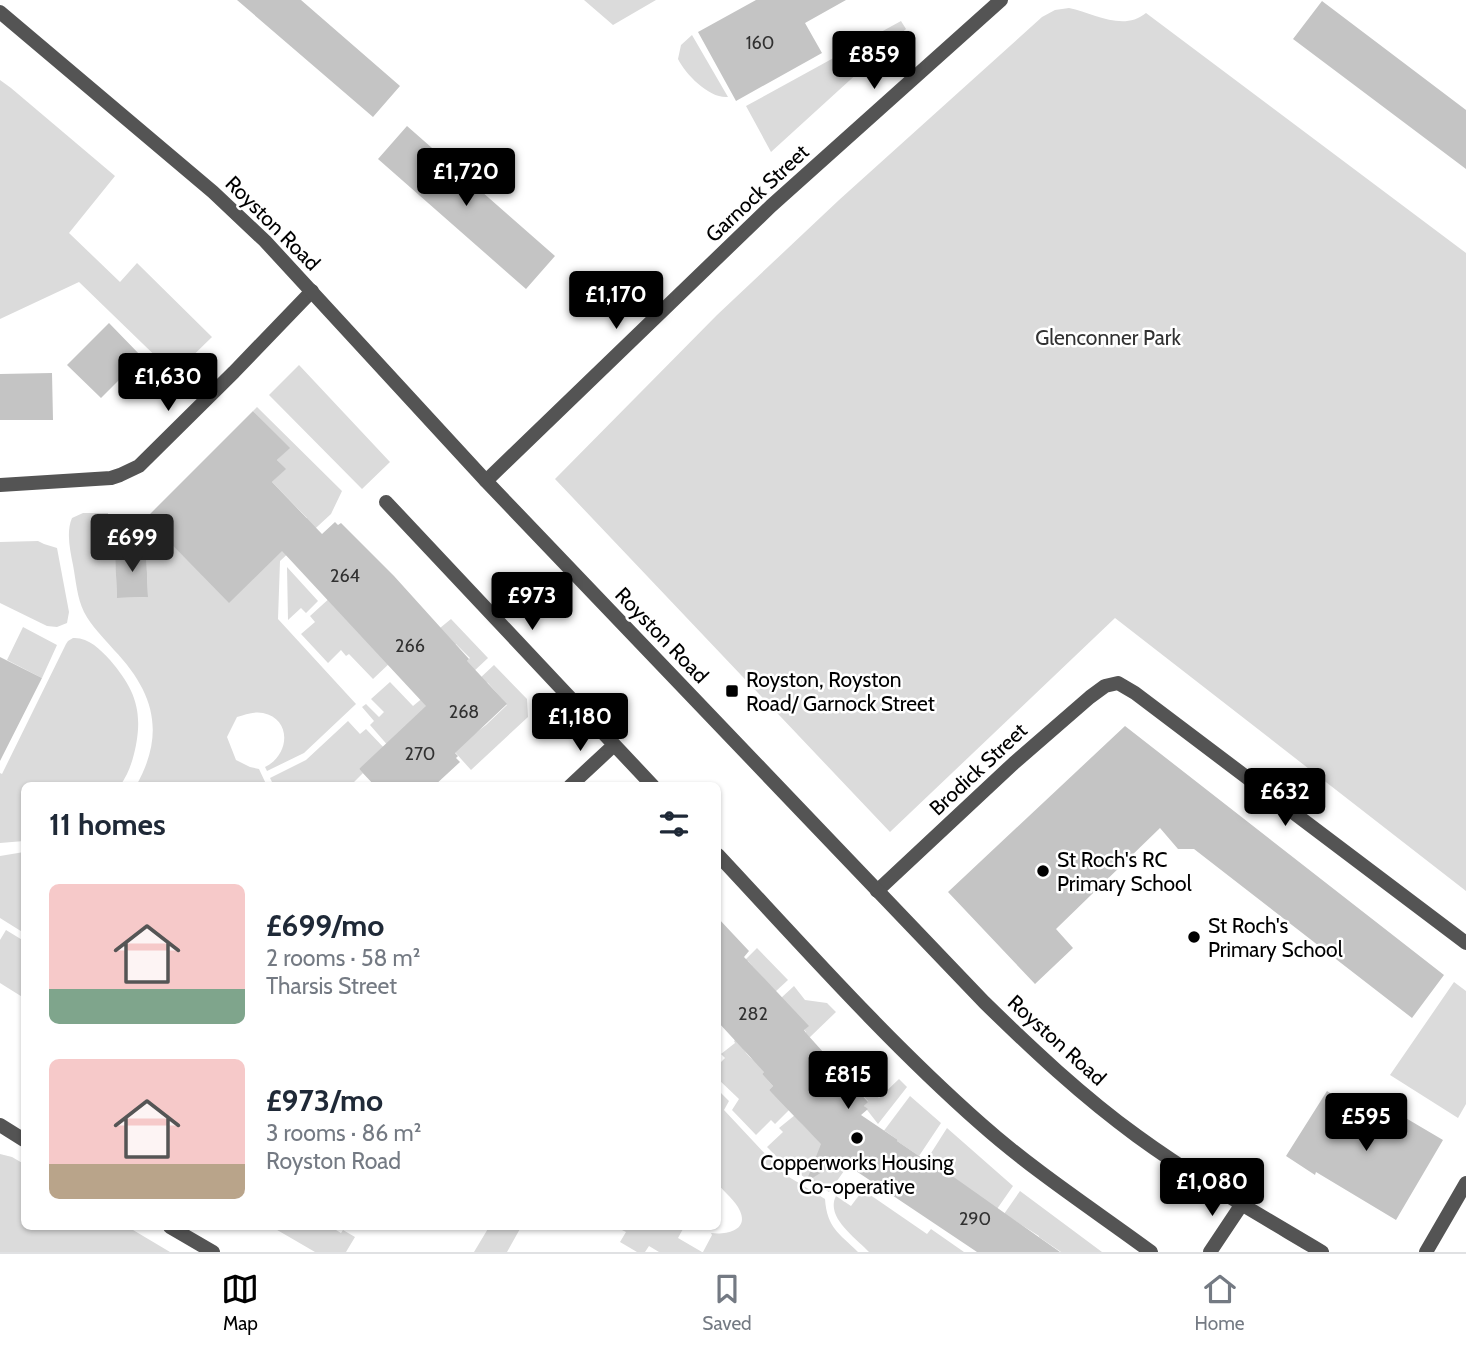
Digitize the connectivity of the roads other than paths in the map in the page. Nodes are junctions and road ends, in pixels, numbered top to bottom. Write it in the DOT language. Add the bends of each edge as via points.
graph roads {
  1 [pos="1001,0"];
  2 [pos="0,12"];
  3 [pos="312,291"];
  4 [pos="486,481"];
  5 [pos="0,485"];
  6 [pos="386,502"];
  7 [pos="614,745"];
  8 [pos="574,782"];
  9 [pos="649,782"];
  10 [pos="721,858"];
  11 [pos="877,891"];
  12 [pos="1466,943"];
  13 [pos="0,1125"];
  14 [pos="21,1138"];
  15 [pos="1466,1183"];
  16 [pos="1242,1204"];
  17 [pos="175,1230"];
  18 [pos="212,1252"];
  19 [pos="1151,1252"];
  20 [pos="1210,1252"];
  21 [pos="1322,1252"];
  22 [pos="1426,1252"];
  1 -- 4 [label="street, Garnock Street" via="771,206"];
  2 -- 3 [label="street, Royston Road" via="237,214"];
  3 -- 4 [label="street, Royston Road"];
  3 -- 5 [label="street" via="139,466 111,478"];
  4 -- 11 [label="street, Royston Road"];
  6 -- 7 [label="street"];
  7 -- 8 [label="street"];
  7 -- 9 [label="street"];
  10 -- 19 [label="street" via="883,1030 969,1113"];
  11 -- 12 [label="street, Brodick Street" via="1098,690 1118,683"];
  11 -- 16 [label="street, Royston Road" via="1040,1057 1138,1136"];
  13 -- 14 [label="street"];
  15 -- 22 [label="street"];
  16 -- 20 [label="street"];
  16 -- 21 [label="street, Royston Road"];
  17 -- 18 [label="street"];
}
